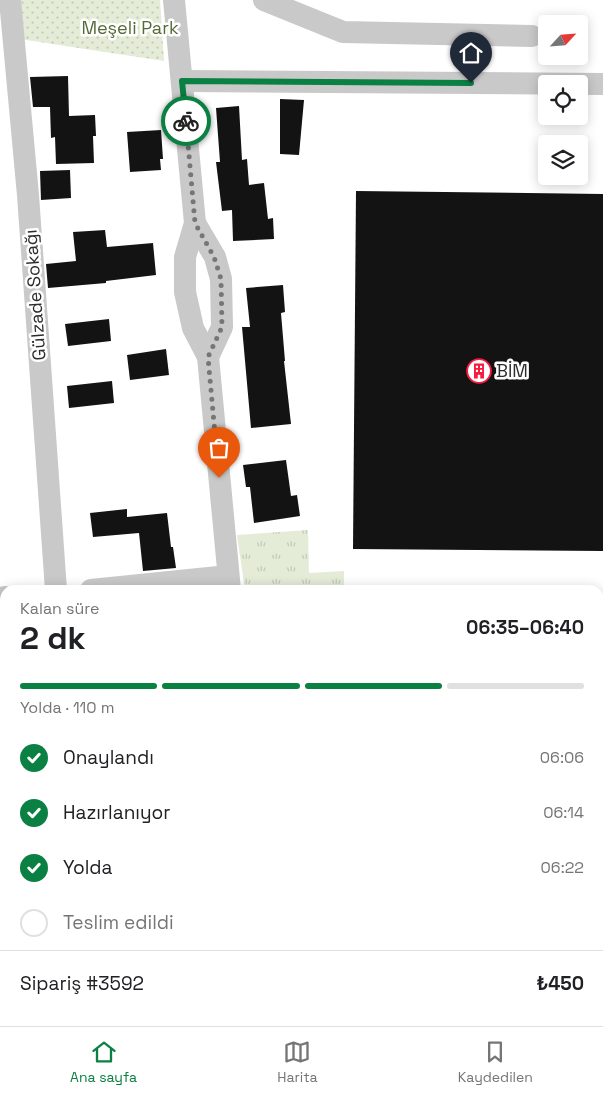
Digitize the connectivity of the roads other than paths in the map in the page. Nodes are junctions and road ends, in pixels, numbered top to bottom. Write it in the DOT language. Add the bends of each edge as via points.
graph roads {
  1 [pos="10,0"];
  2 [pos="174,0"];
  3 [pos="264,0"];
  4 [pos="532,36"];
  5 [pos="182,81"];
  6 [pos="603,84"];
  7 [pos="195,223"];
  8 [pos="208,357"];
  9 [pos="229,583"];
  10 [pos="56,585"];
  11 [pos="190,585"];
  1 -- 10 [label="street, Gülzade Sokağı" via="28,195"];
  2 -- 5 [label="street"];
  3 -- 4 [label="street" via="343,32"];
  5 -- 6 [label="street"];
  5 -- 7 [label="street"];
  7 -- 8 [label="street" via="185,257 185,292 193,328"];
  7 -- 8 [label="street" via="214,257 221,279 222,327"];
  8 -- 9 [label="street"];
  9 -- 11 [label="street"];
}
